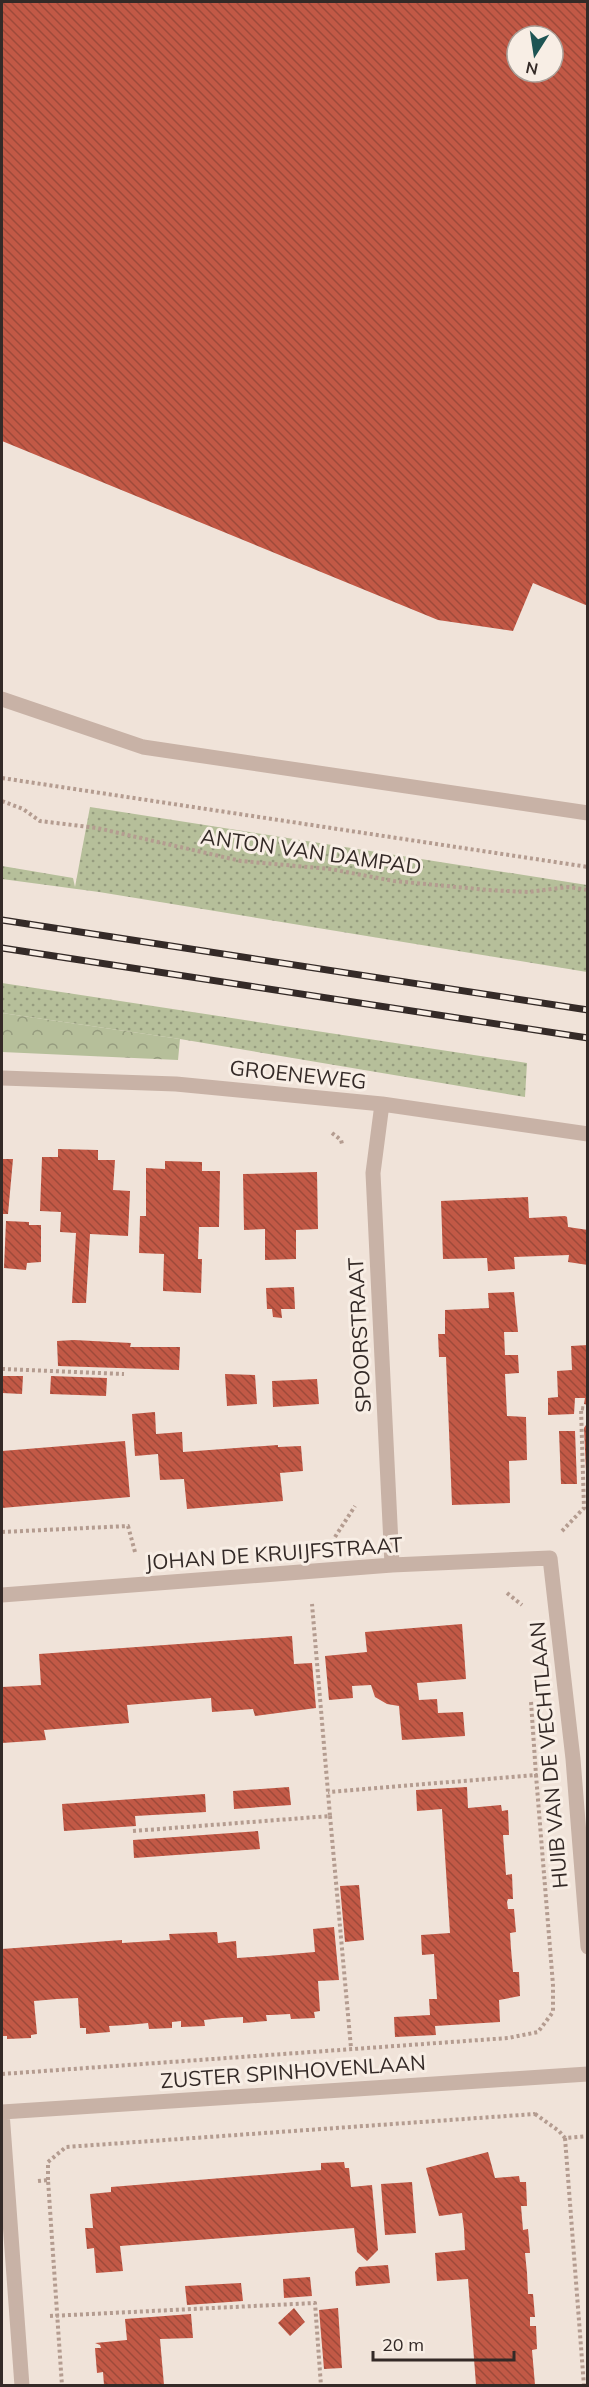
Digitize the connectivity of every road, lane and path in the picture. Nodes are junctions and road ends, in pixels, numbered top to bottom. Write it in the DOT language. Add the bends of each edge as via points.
graph roads {
  1 [pos="2,699"];
  2 [pos="2,778"];
  3 [pos="2,801"];
  4 [pos="588,813"];
  5 [pos="588,867"];
  6 [pos="588,890"];
  7 [pos="2,1078"];
  8 [pos="381,1104"];
  9 [pos="326,1129"];
  10 [pos="588,1134"];
  11 [pos="342,1149"];
  12 [pos="2,1369"];
  13 [pos="124,1374"];
  14 [pos="588,1409"];
  15 [pos="355,1506"];
  16 [pos="2,1532"];
  17 [pos="332,1541"];
  18 [pos="145,1551"];
  19 [pos="550,1558"];
  20 [pos="392,1565"];
  21 [pos="505,1591"];
  22 [pos="2,1594"];
  23 [pos="323,1601"];
  24 [pos="523,1606"];
  25 [pos="530,1696"];
  26 [pos="580,1758"];
  27 [pos="536,1775"];
  28 [pos="328,1792"];
  29 [pos="330,1816"];
  30 [pos="133,1831"];
  31 [pos="588,1947"];
  32 [pos="351,2048"];
  33 [pos="2,2074"];
  34 [pos="588,2074"];
  35 [pos="2,2112"];
  36 [pos="535,2114"];
  37 [pos="588,2136"];
  38 [pos="565,2139"];
  39 [pos="6,2182"];
  40 [pos="56,2316"];
  41 [pos="17,2318"];
  42 [pos="21,2385"];
  43 [pos="62,2385"];
  44 [pos="321,2385"];
  45 [pos="584,2385"];
  1 -- 4 [label="street" via="143,747"];
  2 -- 5 [label="path, ANTON VAN DAMPAD"];
  3 -- 6 [label="path, ANTON VAN DAMPAD" via="40,821 96,828 241,861 488,890"];
  7 -- 8 [label="street, GROENEWEG" via="176,1084"];
  8 -- 10 [label="street, GROENEWEG"];
  8 -- 20 [label="street, SPOORSTRAAT" via="373,1173"];
  9 -- 11 [label="path" via="341,1140"];
  12 -- 13 [label="path"];
  14 -- 19 [label="path" via="581,1408 584,1508 558,1536"];
  15 -- 17 [label="path"];
  16 -- 18 [label="path" via="128,1526 133,1552"];
  19 -- 20 [label="street, JOHAN DE KRUIJFSTRAAT"];
  19 -- 26 [label="street, HUIB VAN DE VECHTLAAN"];
  20 -- 22 [label="street, JOHAN DE KRUIJFSTRAAT"];
  21 -- 24 [label="path"];
  23 -- 28 [label="path" via="312,1602"];
  25 -- 27 [label="path"];
  26 -- 31 [label="street, HUIB VAN DE VECHTLAAN"];
  27 -- 28 [label="path"];
  27 -- 32 [label="path" via="553,2012 538,2032 508,2038"];
  28 -- 29 [label="path"];
  29 -- 30 [label="path"];
  29 -- 32 [label="path"];
  32 -- 33 [label="path"];
  34 -- 35 [label="street, ZUSTER SPINHOVENLAAN"];
  35 -- 39 [label="street"];
  36 -- 38 [label="path"];
  37 -- 38 [label="path"];
  38 -- 45 [label="path"];
  39 -- 40 [label="path" via="48,2180"];
  39 -- 41 [label="street"];
  40 -- 41 [label="path"];
  40 -- 43 [label="path"];
  40 -- 44 [label="path" via="315,2303"];
  41 -- 42 [label="street"];
}
